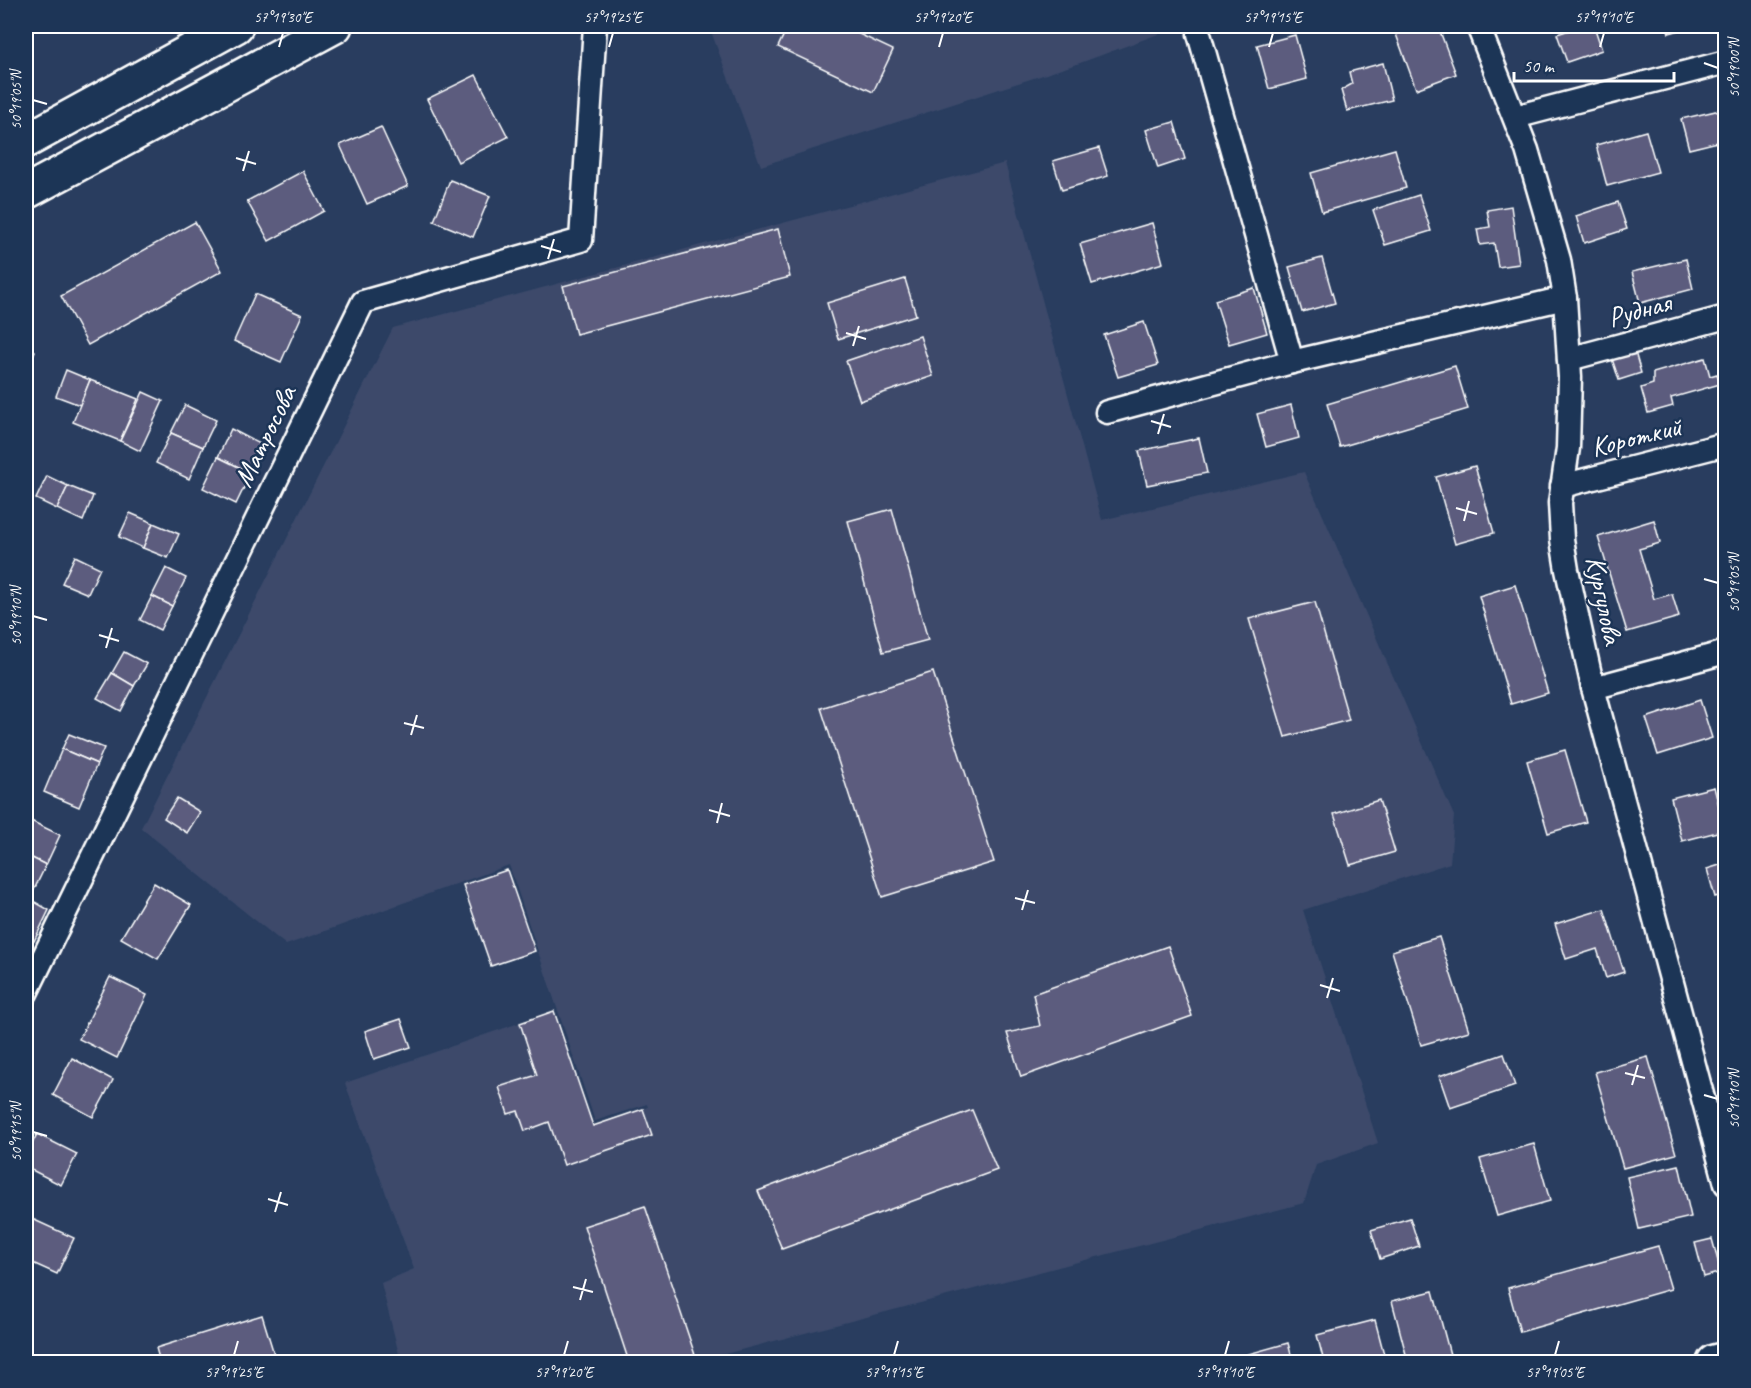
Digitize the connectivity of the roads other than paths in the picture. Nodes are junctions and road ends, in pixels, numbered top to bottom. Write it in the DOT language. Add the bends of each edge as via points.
graph roads {
  1 [pos="236,26"];
  2 [pos="335,26"];
  3 [pos="596,26"];
  4 [pos="1478,26"];
  5 [pos="1199,34"];
  6 [pos="1725,62"];
  7 [pos="1515,117"];
  8 [pos="26,141"];
  9 [pos="26,192"];
  10 [pos="1565,298"];
  11 [pos="1725,317"];
  12 [pos="1569,359"];
  13 [pos="1292,362"];
  14 [pos="1107,412"];
  15 [pos="1725,444"];
  16 [pos="1562,486"];
  17 [pos="1725,652"];
  18 [pos="1593,688"];
  19 [pos="26,993"];
  20 [pos="1725,1184"];
  21 [pos="1725,1359"];
  22 [pos="1714,1362"];
  1 -- 8 [label="main road"];
  2 -- 9 [label="main road"];
  3 -- 19 [label="street, Матросова" via="581,240 363,302"];
  4 -- 7 [label="street, Кургулова"];
  5 -- 13 [label="street"];
  6 -- 7 [label="street"];
  7 -- 10 [label="street, Кургулова" via="1552,231"];
  10 -- 12 [label="street, Кургулова"];
  10 -- 13 [label="street"];
  11 -- 12 [label="street, Рудная"];
  12 -- 16 [label="street, Кургулова" via="1569,427"];
  13 -- 14 [label="street"];
  15 -- 16 [label="street, Короткий"];
  16 -- 18 [label="street, Кургулова" via="1562,539"];
  17 -- 18 [label="street"];
  18 -- 20 [label="street, Кургулова"];
  21 -- 22 [label="main road"];
}
